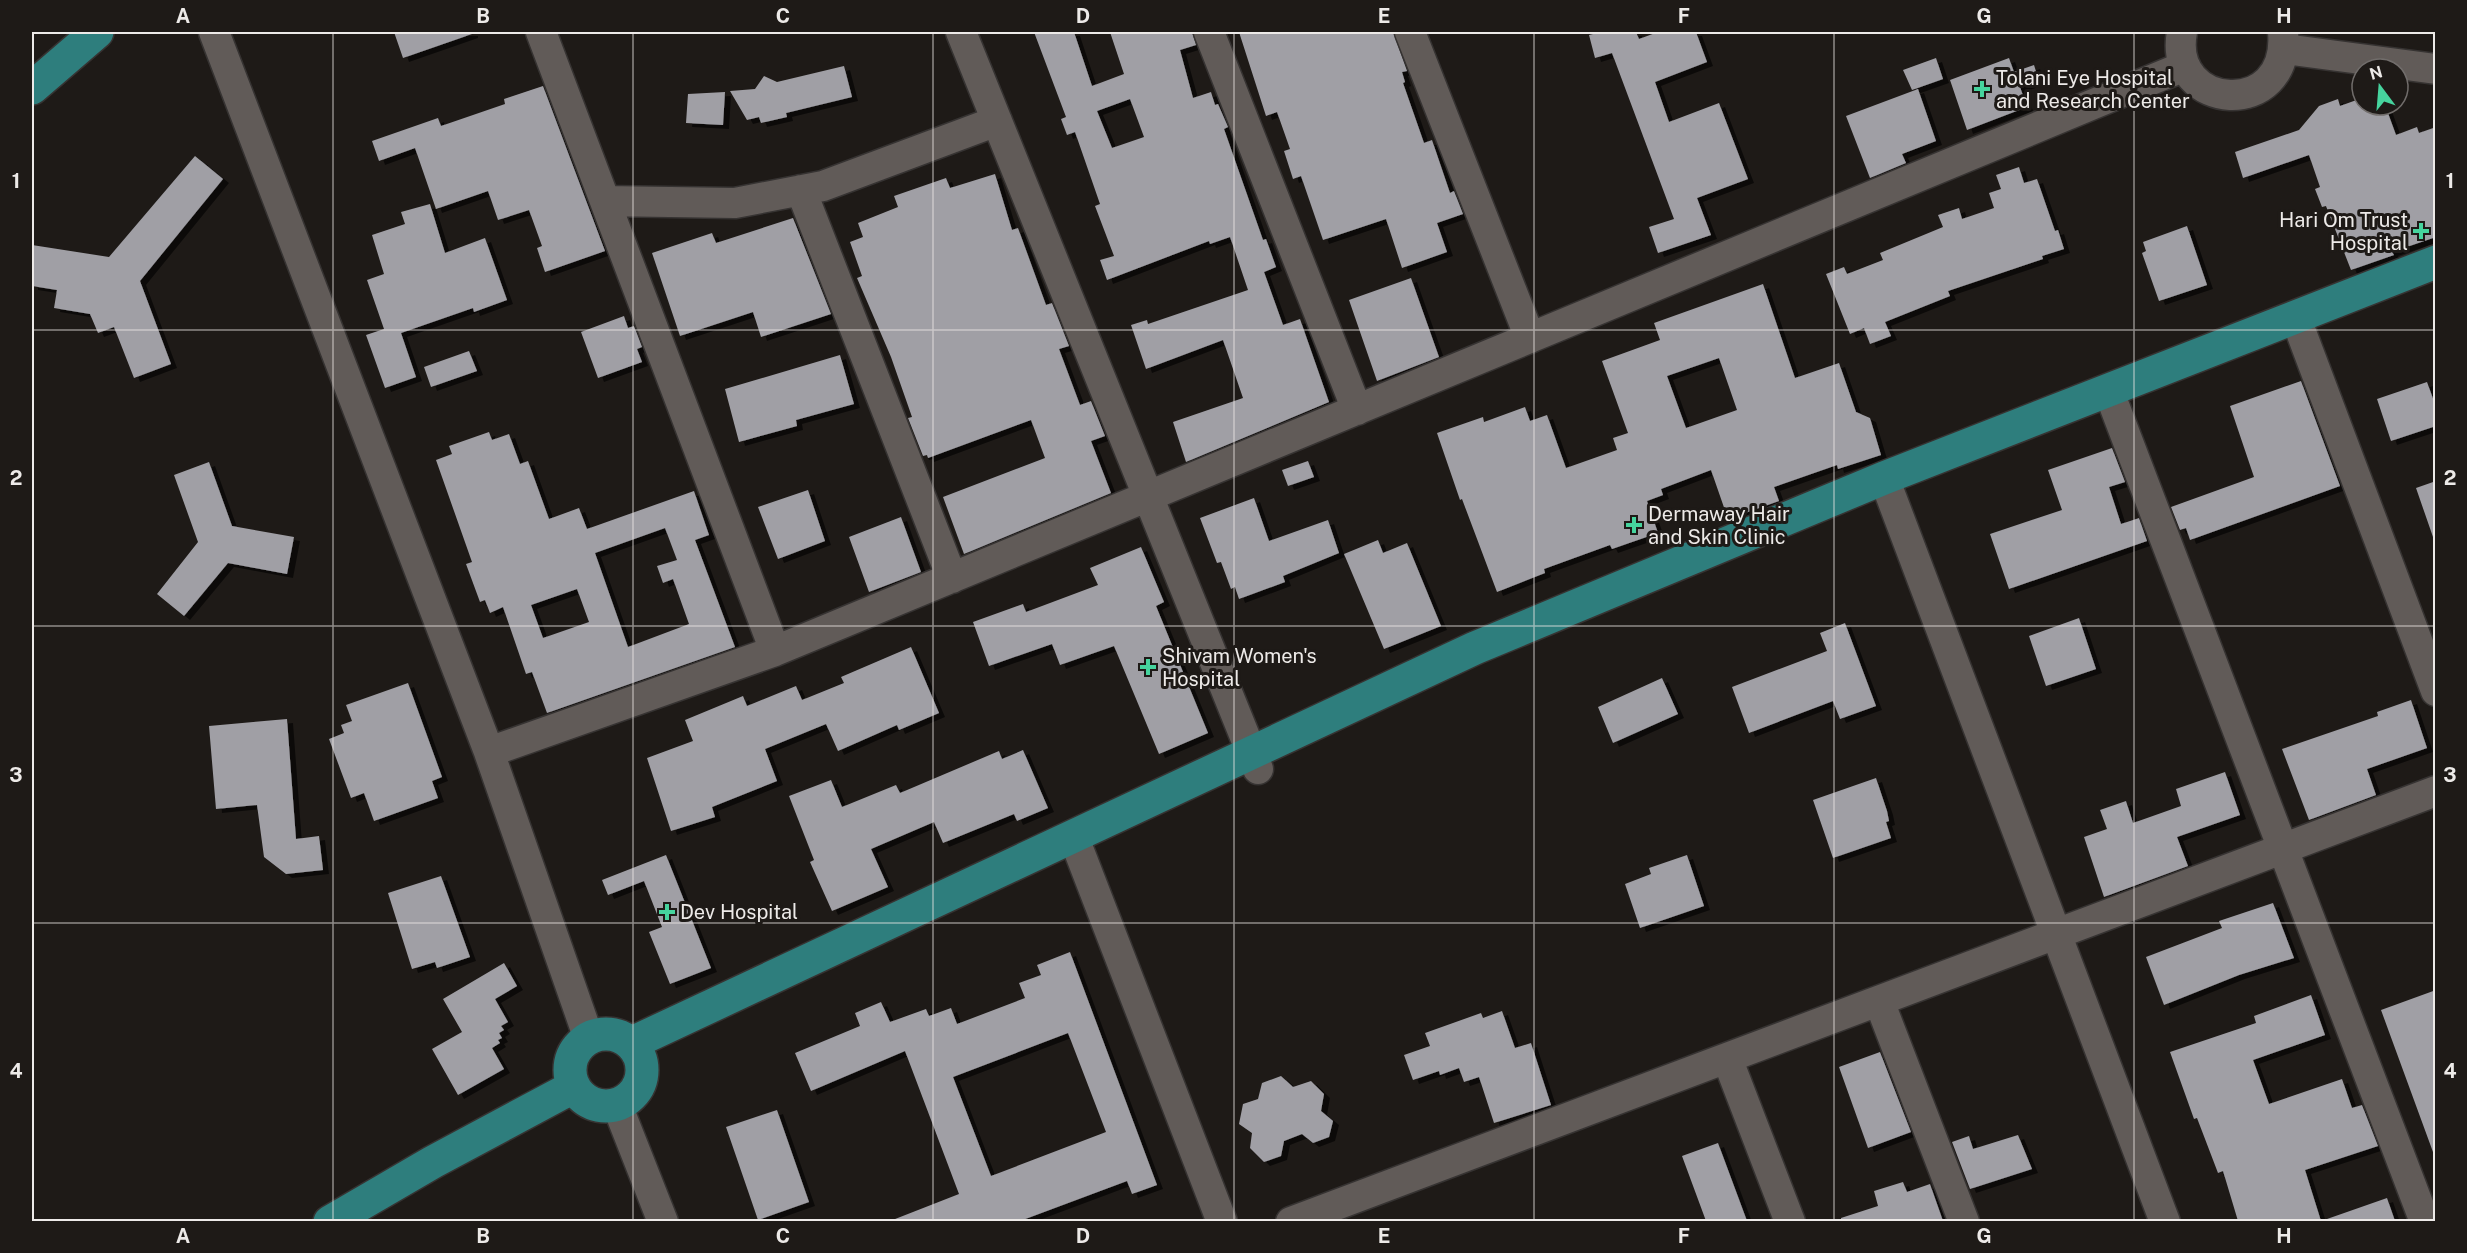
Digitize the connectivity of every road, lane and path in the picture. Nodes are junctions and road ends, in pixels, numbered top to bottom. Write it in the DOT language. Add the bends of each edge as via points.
graph roads {
  1 [pos="97,32"];
  2 [pos="214,32"];
  3 [pos="541,32"];
  4 [pos="961,32"];
  5 [pos="1209,32"];
  6 [pos="1410,32"];
  7 [pos="2182,32"];
  8 [pos="2284,40"];
  9 [pos="2185,66"];
  10 [pos="2436,69"];
  11 [pos="32,88"];
  12 [pos="997,121"];
  13 [pos="801,190"];
  14 [pos="605,201"];
  15 [pos="2436,262"];
  16 [pos="2436,280"];
  17 [pos="2301,332"];
  18 [pos="1530,338"];
  19 [pos="2115,405"];
  20 [pos="1357,410"];
  21 [pos="1887,486"];
  22 [pos="1148,497"];
  23 [pos="952,578"];
  24 [pos="775,651"];
  25 [pos="2436,691"];
  26 [pos="489,752"];
  27 [pos="1255,762"];
  28 [pos="2436,791"];
  29 [pos="1077,845"];
  30 [pos="2283,849"];
  31 [pos="2057,934"];
  32 [pos="1879,1001"];
  33 [pos="589,1039"];
  34 [pos="637,1052"];
  35 [pos="1727,1058"];
  36 [pos="573,1087"];
  37 [pos="617,1105"];
  38 [pos="330,1221"];
  39 [pos="663,1221"];
  40 [pos="1222,1221"];
  41 [pos="1291,1221"];
  42 [pos="1790,1221"];
  43 [pos="1964,1221"];
  44 [pos="2165,1221"];
  45 [pos="2425,1221"];
  1 -- 11 [label="main road"];
  2 -- 26 [label="street"];
  3 -- 14 [label="street"];
  4 -- 12 [label="street"];
  5 -- 20 [label="street"];
  6 -- 18 [label="street"];
  7 -- 9 [label="street"];
  8 -- 9 [label="street" via="2278,70 2266,84 2247,95 2209,91"];
  8 -- 10 [label="street"];
  9 -- 18 [label="street"];
  12 -- 13 [label="street" via="823,186"];
  12 -- 22 [label="street"];
  13 -- 14 [label="street" via="735,203"];
  13 -- 23 [label="street"];
  14 -- 24 [label="street"];
  15 -- 21 [label="main road"];
  16 -- 17 [label="main road"];
  17 -- 19 [label="main road"];
  17 -- 25 [label="street"];
  18 -- 20 [label="street"];
  19 -- 21 [label="main road"];
  19 -- 30 [label="street"];
  20 -- 22 [label="street"];
  21 -- 27 [label="main road" via="1475,648"];
  21 -- 31 [label="street"];
  22 -- 23 [label="street"];
  22 -- 27 [label="street"];
  23 -- 24 [label="street"];
  24 -- 26 [label="street"];
  26 -- 33 [label="street"];
  27 -- 29 [label="main road"];
  28 -- 30 [label="street"];
  29 -- 34 [label="main road"];
  29 -- 40 [label="street"];
  30 -- 31 [label="street"];
  30 -- 45 [label="street"];
  31 -- 32 [label="street"];
  31 -- 44 [label="street"];
  32 -- 35 [label="street"];
  32 -- 43 [label="street"];
  33 -- 34 [label="main road" via="609,1034 621,1036"];
  33 -- 36 [label="main road" via="575,1050 570,1062"];
  34 -- 37 [label="main road" via="642,1079 629,1100"];
  35 -- 41 [label="street"];
  35 -- 42 [label="street"];
  36 -- 37 [label="main road" via="592,1104"];
  36 -- 38 [label="main road"];
  37 -- 39 [label="street"];
}
